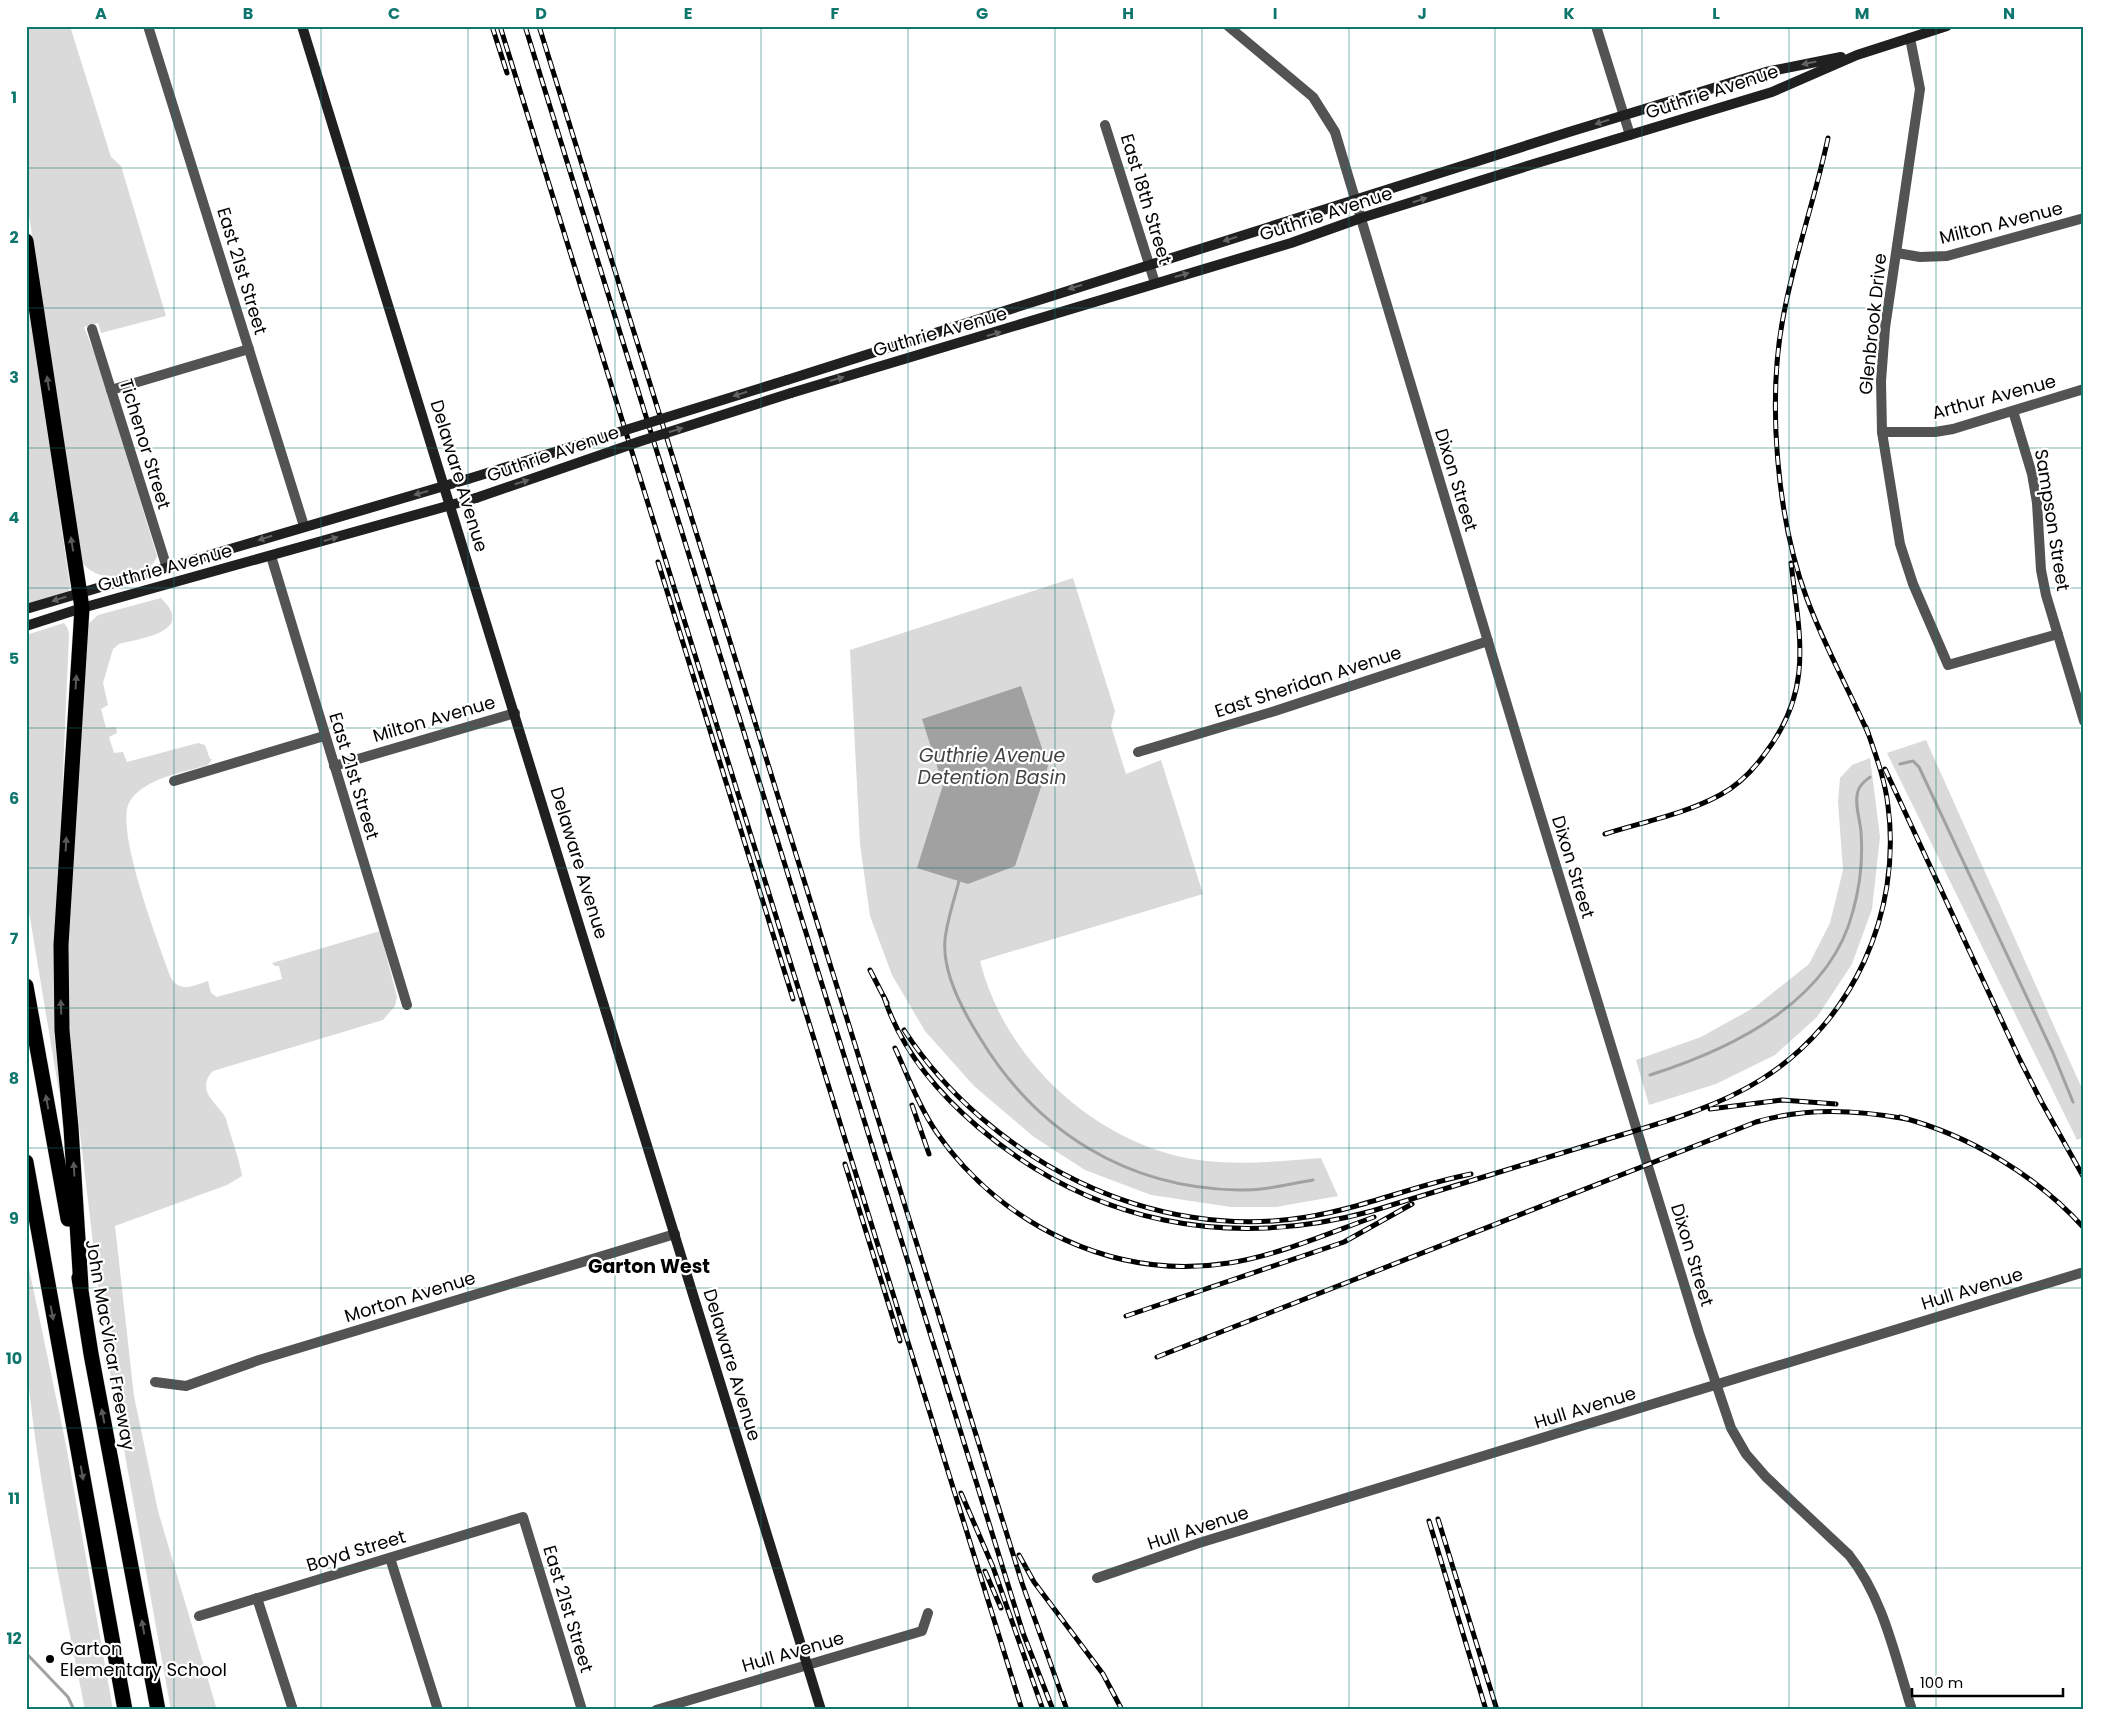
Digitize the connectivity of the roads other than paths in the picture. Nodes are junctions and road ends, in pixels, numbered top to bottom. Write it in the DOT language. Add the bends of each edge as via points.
graph roads {
  1 [pos="148,26"];
  2 [pos="302,26"];
  3 [pos="1228,26"];
  4 [pos="1596,26"];
  5 [pos="1947,26"];
  6 [pos="1910,38"];
  7 [pos="1857,55"];
  8 [pos="1623,115"];
  9 [pos="1105,125"];
  10 [pos="1630,135"];
  11 [pos="1355,199"];
  12 [pos="1361,218"];
  13 [pos="2084,218"];
  14 [pos="26,241"];
  15 [pos="1896,252"];
  16 [pos="1149,263"];
  17 [pos="1155,283"];
  18 [pos="92,329"];
  19 [pos="248,349"];
  20 [pos="2084,389"];
  21 [pos="111,390"];
  22 [pos="2013,411"];
  23 [pos="1882,432"];
  24 [pos="445,486"];
  25 [pos="451,505"];
  26 [pos="304,526"];
  27 [pos="271,556"];
  28 [pos="167,568"];
  29 [pos="80,592"];
  30 [pos="82,608"];
  31 [pos="26,609"];
  32 [pos="26,626"];
  33 [pos="2058,634"];
  34 [pos="1488,641"];
  35 [pos="515,712"];
  36 [pos="2084,721"];
  37 [pos="324,736"];
  38 [pos="1138,752"];
  39 [pos="334,766"];
  40 [pos="174,781"];
  41 [pos="26,986"];
  42 [pos="407,1006"];
  43 [pos="26,1162"];
  44 [pos="26,1213"];
  45 [pos="675,1234"];
  46 [pos="2084,1272"];
  47 [pos="81,1287"];
  48 [pos="48,1292"];
  49 [pos="155,1382"];
  50 [pos="1716,1384"];
  51 [pos="523,1517"];
  52 [pos="390,1558"];
  53 [pos="1096,1578"];
  54 [pos="258,1598"];
  55 [pos="928,1613"];
  56 [pos="199,1616"];
  57 [pos="807,1664"];
  58 [pos="125,1710"];
  59 [pos="158,1710"];
  60 [pos="293,1710"];
  61 [pos="438,1710"];
  62 [pos="582,1710"];
  63 [pos="656,1710"];
  64 [pos="821,1710"];
  65 [pos="1912,1710"];
  1 -- 19 [label="street, East 21st Street"];
  2 -- 24 [label="main road, Delaware Avenue"];
  3 -- 11 [label="street, Dixon Street" via="1313,97 1335,132"];
  4 -- 8 [label="street"];
  5 -- 6 [label="main road, Guthrie Avenue"];
  6 -- 7 [label="main road, Guthrie Avenue"];
  6 -- 15 [label="street, Glenbrook Drive" via="1920,90"];
  7 -- 8 [label="main road, Guthrie Avenue, one-way" via="1766,72"];
  7 -- 10 [label="main road, Guthrie Avenue" via="1772,92"];
  8 -- 10 [label="street"];
  8 -- 11 [label="main road, Guthrie Avenue, one-way"];
  9 -- 16 [label="street, East 18th Street"];
  12 -- 10 [label="main road, Guthrie Avenue, one-way"];
  11 -- 12 [label="street, Dixon Street"];
  11 -- 16 [label="main road, Guthrie Avenue, one-way"];
  17 -- 12 [label="main road, Guthrie Avenue, one-way" via="1292,243"];
  12 -- 34 [label="street, Dixon Street"];
  13 -- 15 [label="street, Milton Avenue" via="1947,256 1920,257"];
  29 -- 14 [label="highway, one-way"];
  15 -- 23 [label="street, Glenbrook Drive" via="1882,364"];
  16 -- 17 [label="street, East 18th Street"];
  16 -- 24 [label="main road, Guthrie Avenue, one-way, bridge"];
  25 -- 17 [label="main road, Guthrie Avenue, one-way, bridge" via="641,440"];
  18 -- 21 [label="street, Tichenor Street"];
  19 -- 21 [label="street"];
  19 -- 26 [label="street, East 21st Street"];
  20 -- 22 [label="street, Arthur Avenue"];
  21 -- 28 [label="street, Tichenor Street"];
  22 -- 23 [label="street, Arthur Avenue" via="1935,432"];
  22 -- 33 [label="street, Sampson Street" via="2032,474 2041,570"];
  23 -- 33 [label="street, Glenbrook Drive" via="1900,544 1913,584 1948,666"];
  24 -- 25 [label="main road, Delaware Avenue"];
  24 -- 26 [label="main road, Guthrie Avenue, one-way"];
  27 -- 25 [label="main road, Guthrie Avenue, one-way"];
  25 -- 35 [label="main road, Delaware Avenue"];
  26 -- 28 [label="main road, Guthrie Avenue, one-way"];
  27 -- 30 [label="main road, Guthrie Avenue"];
  27 -- 37 [label="street, East 21st Street"];
  28 -- 29 [label="main road, Guthrie Avenue"];
  29 -- 30 [label="highway"];
  29 -- 31 [label="main road, Guthrie Avenue, one-way"];
  30 -- 32 [label="main road, Guthrie Avenue"];
  47 -- 30 [label="highway, one-way" via="62,1030 61,945"];
  33 -- 36 [label="street, Sampson Street"];
  34 -- 38 [label="street, East Sheridan Avenue"];
  34 -- 50 [label="street, Dixon Street"];
  35 -- 39 [label="street, Milton Avenue"];
  35 -- 45 [label="main road, Delaware Avenue"];
  37 -- 39 [label="street, East 21st Street"];
  37 -- 40 [label="street"];
  39 -- 42 [label="street, East 21st Street"];
  47 -- 41 [label="highway, John MacVicar Freeway, one-way"];
  43 -- 48 [label="highway"];
  44 -- 48 [label="highway"];
  45 -- 49 [label="street, Morton Avenue" via="259,1360 186,1386"];
  45 -- 57 [label="main road, Delaware Avenue"];
  46 -- 50 [label="street, Hull Avenue"];
  59 -- 47 [label="highway, John MacVicar Freeway, one-way"];
  48 -- 58 [label="highway, one-way"];
  50 -- 53 [label="street, Hull Avenue" via="1199,1543"];
  50 -- 65 [label="street, Dixon Street" via="1731,1428 1746,1454 1766,1477 1850,1555 1860,1569 1877,1598"];
  51 -- 52 [label="street, Boyd Street"];
  51 -- 62 [label="street, East 21st Street"];
  52 -- 54 [label="street, Boyd Street"];
  52 -- 61 [label="street"];
  54 -- 56 [label="street, Boyd Street"];
  54 -- 60 [label="street"];
  55 -- 57 [label="street, Hull Avenue" via="922,1631"];
  57 -- 63 [label="street, Hull Avenue"];
  57 -- 64 [label="main road, Delaware Avenue"];
}
